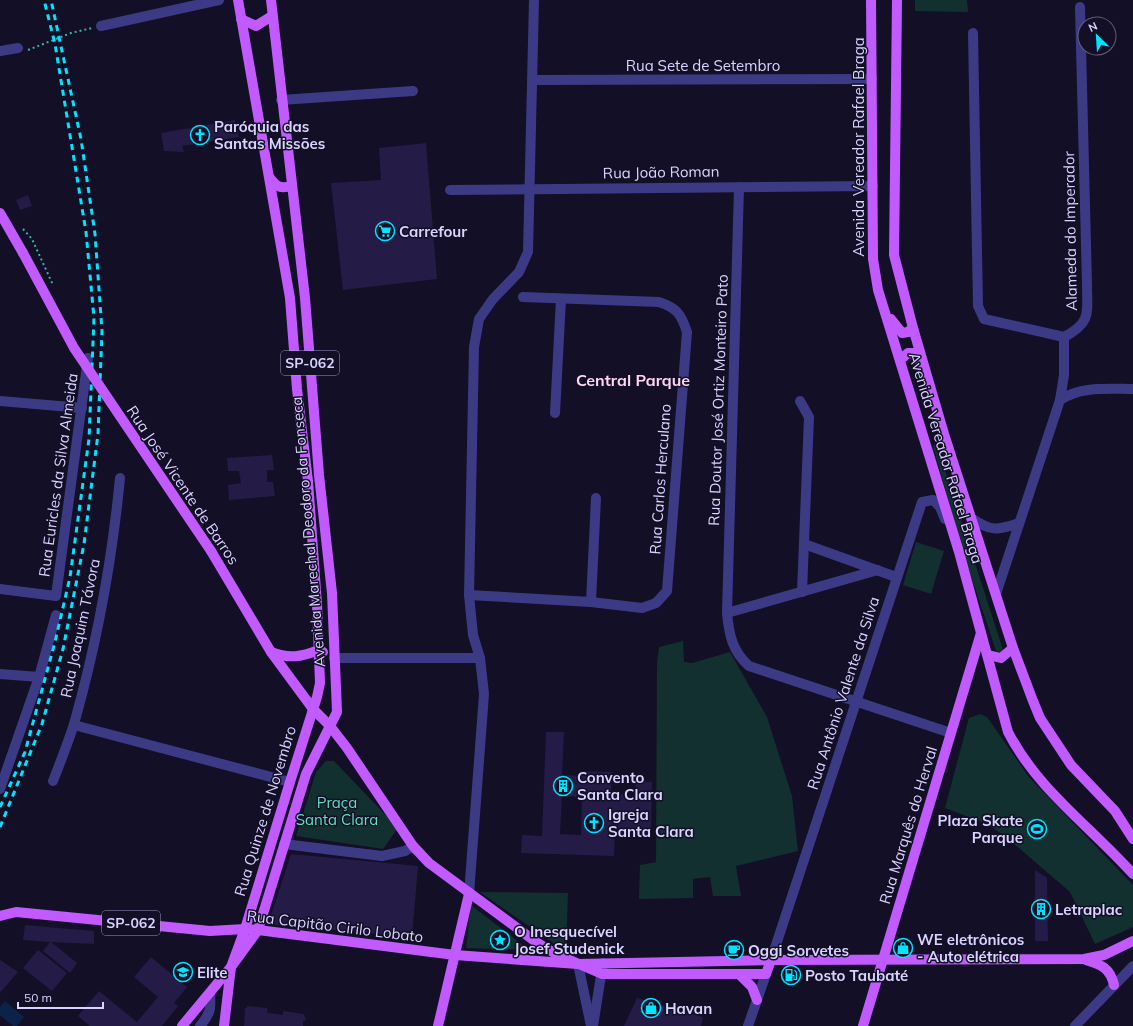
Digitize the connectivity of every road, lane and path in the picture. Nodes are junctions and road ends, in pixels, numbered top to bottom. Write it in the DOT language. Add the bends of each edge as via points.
graph roads {
  1 [pos="219,0"];
  2 [pos="238,0"];
  3 [pos="271,0"];
  4 [pos="534,0"];
  5 [pos="872,0"];
  6 [pos="897,0"];
  7 [pos="1080,7"];
  8 [pos="272,16"];
  9 [pos="241,19"];
  10 [pos="101,26"];
  11 [pos="973,33"];
  12 [pos="18,48"];
  13 [pos="0,51"];
  14 [pos="872,79"];
  15 [pos="534,80"];
  16 [pos="412,91"];
  17 [pos="281,100"];
  18 [pos="269,176"];
  19 [pos="292,186"];
  20 [pos="873,186"];
  21 [pos="739,187"];
  22 [pos="529,189"];
  23 [pos="450,190"];
  24 [pos="0,213"];
  25 [pos="524,297"];
  26 [pos="561,300"];
  27 [pos="884,307"];
  28 [pos="913,328"];
  29 [pos="1064,336"];
  30 [pos="88,358"];
  31 [pos="900,360"];
  32 [pos="928,378"];
  33 [pos="1133,389"];
  34 [pos="1060,400"];
  35 [pos="0,401"];
  36 [pos="800,401"];
  37 [pos="82,408"];
  38 [pos="556,413"];
  39 [pos="120,478"];
  40 [pos="596,498"];
  41 [pos="971,518"];
  42 [pos="1019,523"];
  43 [pos="804,544"];
  44 [pos="959,552"];
  45 [pos="878,570"];
  46 [pos="896,577"];
  47 [pos="0,589"];
  48 [pos="802,592"];
  49 [pos="996,594"];
  50 [pos="469,595"];
  51 [pos="591,602"];
  52 [pos="727,613"];
  53 [pos="56,615"];
  54 [pos="981,633"];
  55 [pos="1012,648"];
  56 [pos="319,650"];
  57 [pos="271,652"];
  58 [pos="988,655"];
  59 [pos="334,658"];
  60 [pos="480,658"];
  61 [pos="0,674"];
  62 [pos="40,677"];
  63 [pos="856,701"];
  64 [pos="313,709"];
  65 [pos="74,725"];
  66 [pos="330,726"];
  67 [pos="951,733"];
  68 [pos="53,782"];
  69 [pos="290,782"];
  70 [pos="0,789"];
  71 [pos="1133,839"];
  72 [pos="284,844"];
  73 [pos="413,846"];
  74 [pos="1133,874"];
  75 [pos="469,894"];
  76 [pos="0,916"];
  77 [pos="245,929"];
  78 [pos="258,930"];
  79 [pos="1133,941"];
  80 [pos="455,955"];
  81 [pos="1084,959"];
  82 [pos="771,960"];
  83 [pos="882,961"];
  84 [pos="603,963"];
  85 [pos="578,964"];
  86 [pos="1133,966"];
  87 [pos="231,967"];
  88 [pos="602,974"];
  89 [pos="766,974"];
  90 [pos="740,975"];
  91 [pos="1114,985"];
  92 [pos="210,992"];
  93 [pos="757,1000"];
  94 [pos="182,1026"];
  95 [pos="200,1026"];
  96 [pos="224,1026"];
  97 [pos="438,1026"];
  98 [pos="592,1026"];
  99 [pos="748,1026"];
  100 [pos="863,1026"];
  101 [pos="1075,1026"];
  1 -- 10 [label="street"];
  2 -- 9 [label="main road, Avenida Marechal Deodoro da Fonseca / SP-062"];
  3 -- 8 [label="main road, Avenida Marechal Deodoro da Fonseca / SP-062"];
  4 -- 15 [label="street"];
  5 -- 14 [label="main road, Avenida Vereador Rafael Braga"];
  6 -- 28 [label="main road, Avenida Vereador Rafael Braga" via="894,255"];
  7 -- 29 [label="street, Alameda do Imperador" via="1087,318 1076,330"];
  8 -- 9 [label="main road" via="256,26"];
  8 -- 17 [label="main road, Avenida Marechal Deodoro da Fonseca / SP-062"];
  9 -- 18 [label="main road, Avenida Marechal Deodoro da Fonseca / SP-062"];
  10 -- 12 [label="path" via="71,33 28,50"];
  11 -- 29 [label="street" via="978,306 984,319"];
  12 -- 13 [label="street"];
  14 -- 15 [label="street, Rua Sete de Setembro"];
  14 -- 20 [label="main road, Avenida Vereador Rafael Braga"];
  15 -- 22 [label="street"];
  16 -- 17 [label="street"];
  17 -- 19 [label="main road, Avenida Marechal Deodoro da Fonseca / SP-062"];
  18 -- 19 [label="main road" via="277,187"];
  18 -- 56 [label="main road, Avenida Marechal Deodoro da Fonseca / SP-062" via="290,298 308,481"];
  19 -- 59 [label="main road, Avenida Marechal Deodoro da Fonseca / SP-062" via="305,298 318,475 332,593"];
  20 -- 21 [label="street, Rua João Roman"];
  20 -- 27 [label="main road, Avenida Vereador Rafael Braga" via="873,259 878,290"];
  21 -- 22 [label="street, Rua João Roman"];
  21 -- 52 [label="street, Rua Doutor José Ortiz Monteiro Pato"];
  22 -- 23 [label="street, Rua João Roman"];
  22 -- 50 [label="street" via="528,252 518,272 479,319 474,347"];
  24 -- 57 [label="main road, Rua José Vicente de Barros, bridge" via="74,348 211,551"];
  25 -- 26 [label="street, Rua Carlos Herculano"];
  26 -- 38 [label="street"];
  26 -- 51 [label="street, Rua Carlos Herculano" via="659,302 672,306 682,318 687,332 667,591 656,603 642,608"];
  27 -- 28 [label="main road" via="899,331 905,333"];
  27 -- 31 [label="main road, Avenida Vereador Rafael Braga"];
  28 -- 32 [label="main road, Avenida Vereador Rafael Braga"];
  29 -- 34 [label="street" via="1064,375"];
  30 -- 37 [label="street, Rua Euricles da Silva Almeida"];
  31 -- 32 [label="main road" via="908,353 913,353"];
  31 -- 44 [label="main road, Avenida Vereador Rafael Braga"];
  32 -- 41 [label="main road, Avenida Vereador Rafael Braga"];
  33 -- 34 [label="street" via="1094,388 1072,392"];
  34 -- 42 [label="street"];
  35 -- 37 [label="street"];
  36 -- 43 [label="street" via="809,417"];
  37 -- 47 [label="street, Rua Euricles da Silva Almeida" via="56,596"];
  39 -- 65 [label="street, Rua Joaquim Távora" via="114,542 99,623"];
  40 -- 51 [label="street"];
  41 -- 42 [label="street" via="985,528 1006,528"];
  41 -- 49 [label="main road, Avenida Vereador Rafael Braga"];
  42 -- 49 [label="street"];
  43 -- 45 [label="street"];
  43 -- 48 [label="street"];
  44 -- 46 [label="street, Rua Antônio Valente da Silva" via="940,507 933,500 922,502"];
  44 -- 54 [label="main road, Avenida Vereador Rafael Braga"];
  45 -- 46 [label="street"];
  45 -- 48 [label="street"];
  46 -- 63 [label="street, Rua Antônio Valente da Silva"];
  48 -- 52 [label="street"];
  49 -- 55 [label="main road, Avenida Vereador Rafael Braga"];
  50 -- 51 [label="street"];
  50 -- 60 [label="street" via="473,635"];
  52 -- 63 [label="street, Rua Doutor José Ortiz Monteiro Pato" via="732,642 737,654 749,666"];
  53 -- 62 [label="street"];
  54 -- 58 [label="main road, Avenida Vereador Rafael Braga"];
  54 -- 67 [label="main road, Rua Marquês do Herval"];
  55 -- 58 [label="main road" via="1001,658"];
  55 -- 71 [label="main road, Avenida Vereador Rafael Braga" via="1033,701 1049,732 1071,765 1115,811"];
  56 -- 57 [label="main road" via="292,658"];
  56 -- 59 [label="main road"];
  56 -- 64 [label="main road, Avenida Marechal Deodoro da Fonseca / SP-062" via="320,683"];
  57 -- 64 [label="main road, Rua José Vicente de Barros"];
  58 -- 74 [label="main road, Avenida Vereador Rafael Braga" via="1008,732 1018,752 1053,794"];
  59 -- 60 [label="street"];
  59 -- 66 [label="main road, Avenida Marechal Deodoro da Fonseca / SP-062" via="337,712"];
  60 -- 75 [label="street" via="484,694"];
  61 -- 62 [label="street"];
  62 -- 70 [label="street"];
  63 -- 67 [label="street, Rua Doutor José Ortiz Monteiro Pato"];
  63 -- 82 [label="street, Rua Antônio Valente da Silva"];
  64 -- 66 [label="main road, Rua José Vicente de Barros"];
  64 -- 69 [label="main road, Rua Quinze de Novembro / SP-062"];
  65 -- 68 [label="street, Rua Joaquim Távora"];
  65 -- 69 [label="street"];
  66 -- 72 [label="main road, Rua Quinze de Novembro / SP-062" via="306,774"];
  66 -- 73 [label="main road, Rua José Vicente de Barros"];
  67 -- 83 [label="main road, Rua Marquês do Herval"];
  69 -- 77 [label="main road, Rua Quinze de Novembro / SP-062"];
  72 -- 73 [label="street" via="382,856 405,851"];
  72 -- 78 [label="main road, Rua Quinze de Novembro / SP-062"];
  73 -- 75 [label="main road, Rua José Vicente de Barros" via="429,863"];
  75 -- 80 [label="main road"];
  75 -- 85 [label="main road, Rua José Vicente de Barros" via="536,942"];
  76 -- 77 [label="main road, Rua Capitão Cirilo Lobato / SP-062" via="16,912 210,931"];
  77 -- 78 [label="main road, Rua Capitão Cirilo Lobato / SP-062"];
  77 -- 87 [label="main road, Rua Quinze de Novembro / SP-062"];
  78 -- 80 [label="main road, Rua Capitão Cirilo Lobato"];
  78 -- 87 [label="main road, Rua Quinze de Novembro / SP-062"];
  79 -- 81 [label="main road" via="1104,955"];
  80 -- 85 [label="main road, Rua Capitão Cirilo Lobato"];
  80 -- 97 [label="main road"];
  81 -- 83 [label="main road"];
  81 -- 91 [label="main road" via="1101,965 1112,975"];
  82 -- 83 [label="main road"];
  82 -- 84 [label="main road"];
  82 -- 89 [label="main road"];
  83 -- 100 [label="main road, Rua Marquês do Herval"];
  84 -- 85 [label="main road"];
  84 -- 88 [label="street"];
  85 -- 88 [label="main road, Rua José Vicente de Barros"];
  85 -- 98 [label="street"];
  86 -- 91 [label="street"];
  87 -- 92 [label="main road, SP-062"];
  87 -- 96 [label="main road, Rua Quinze de Novembro"];
  88 -- 90 [label="main road"];
  88 -- 98 [label="street"];
  89 -- 90 [label="main road"];
  89 -- 93 [label="street"];
  90 -- 93 [label="main road" via="752,987"];
  91 -- 101 [label="street"];
  92 -- 94 [label="main road, SP-062"];
  92 -- 95 [label="street" via="211,1010"];
  93 -- 99 [label="street"];
}
